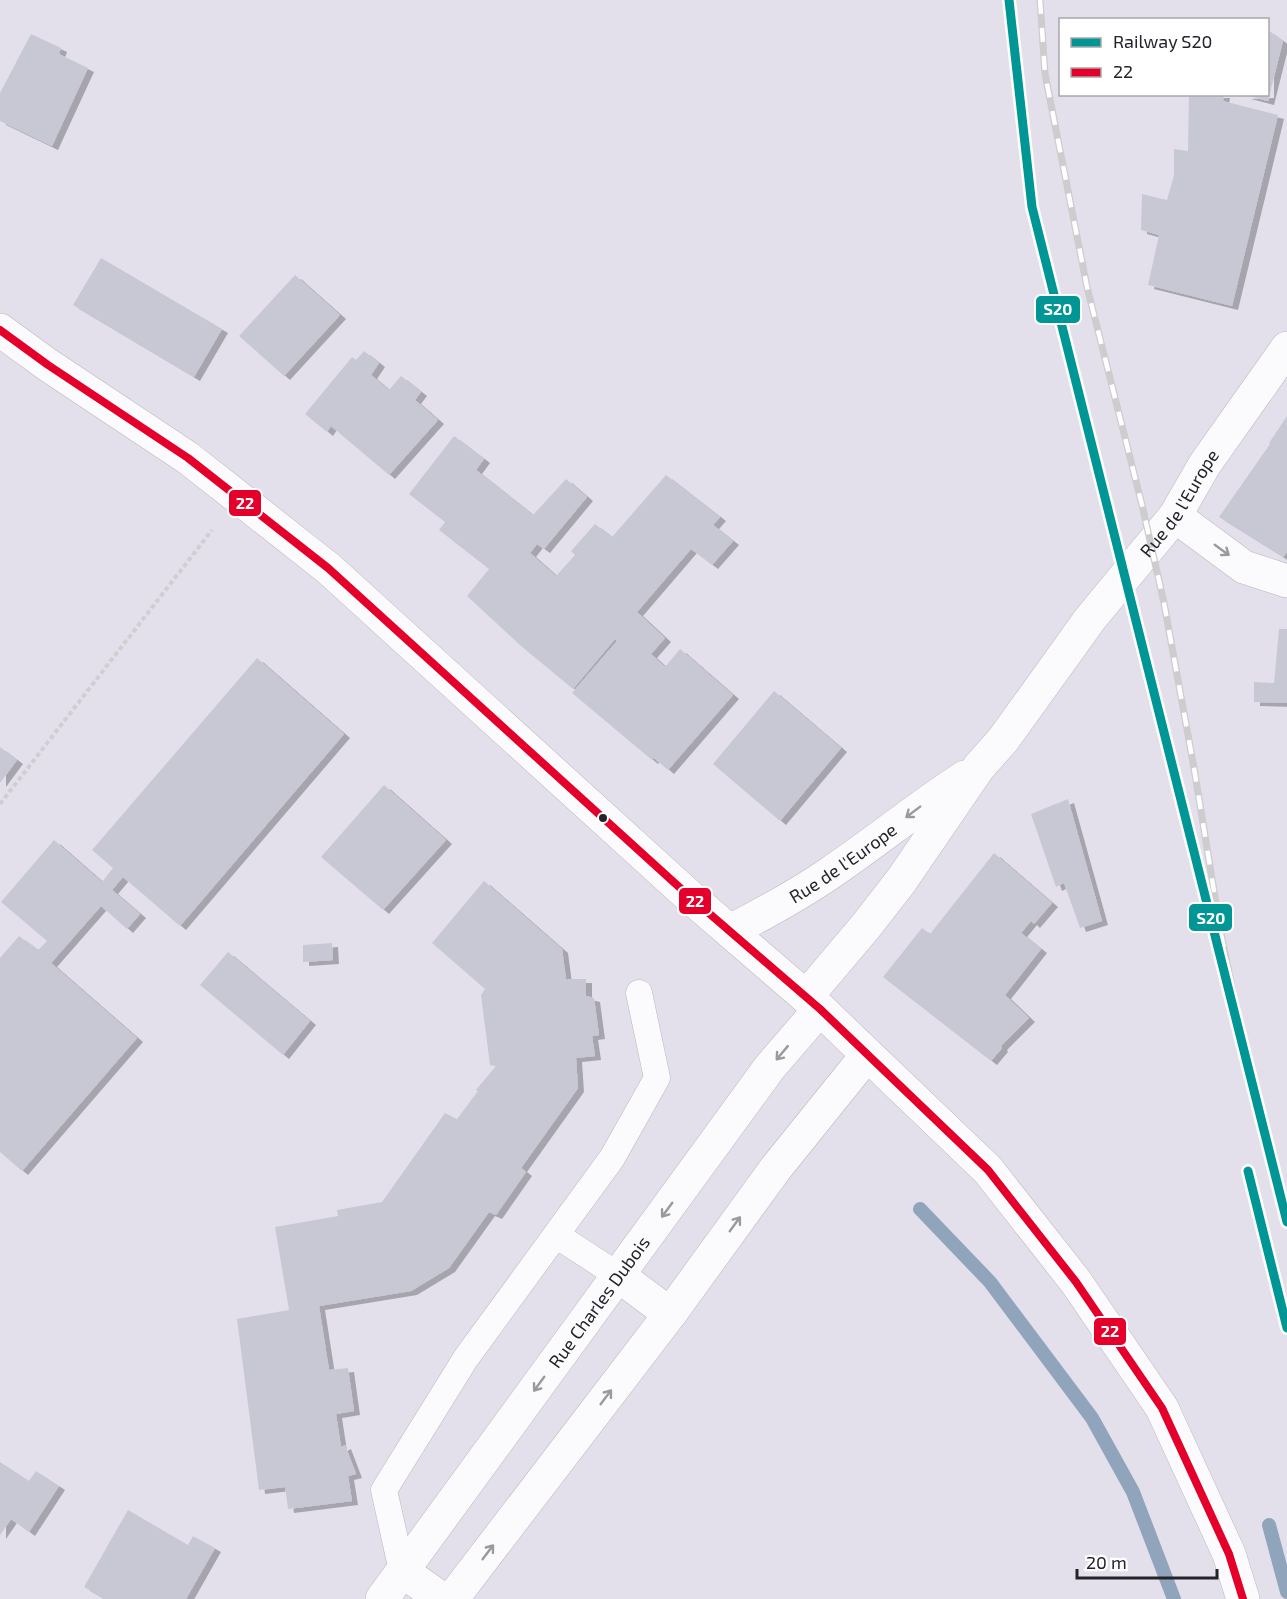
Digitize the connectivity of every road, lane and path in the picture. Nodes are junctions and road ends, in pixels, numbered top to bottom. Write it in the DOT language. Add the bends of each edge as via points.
graph roads {
  1 [pos="0,330"];
  2 [pos="1287,348"];
  3 [pos="238,496"];
  4 [pos="1175,516"];
  5 [pos="1287,580"];
  6 [pos="979,767"];
  7 [pos="0,804"];
  8 [pos="730,931"];
  9 [pos="639,993"];
  10 [pos="813,1003"];
  11 [pos="867,1055"];
  12 [pos="556,1235"];
  13 [pos="619,1276"];
  14 [pos="670,1314"];
  15 [pos="402,1571"];
  16 [pos="382,1599"];
  17 [pos="442,1599"];
  18 [pos="452,1599"];
  19 [pos="1243,1599"];
  1 -- 3 [label="street"];
  2 -- 4 [label="street, Rue de l'Europe" via="1205,464"];
  3 -- 7 [label="path"];
  3 -- 8 [label="street" via="328,568"];
  4 -- 5 [label="street, one-way" via="1244,567"];
  4 -- 6 [label="street, Rue de l'Europe" via="1090,619"];
  6 -- 8 [label="street, Rue de l'Europe, one-way" via="830,873"];
  6 -- 10 [label="street, Rue de l'Europe" via="945,838"];
  8 -- 10 [label="street"];
  9 -- 12 [label="lane" via="657,1078 612,1158"];
  10 -- 11 [label="street"];
  10 -- 13 [label="street, Rue Charles Dubois, one-way"];
  14 -- 11 [label="street, one-way" via="777,1168"];
  11 -- 19 [label="street" via="988,1170 1076,1282 1162,1408 1229,1554"];
  12 -- 13 [label="lane"];
  12 -- 15 [label="lane" via="466,1358 384,1490"];
  13 -- 14 [label="street"];
  13 -- 15 [label="street, Rue Charles Dubois, one-way"];
  18 -- 14 [label="street, one-way"];
  15 -- 16 [label="street, Rue Charles Dubois"];
  15 -- 17 [label="street"];
}
